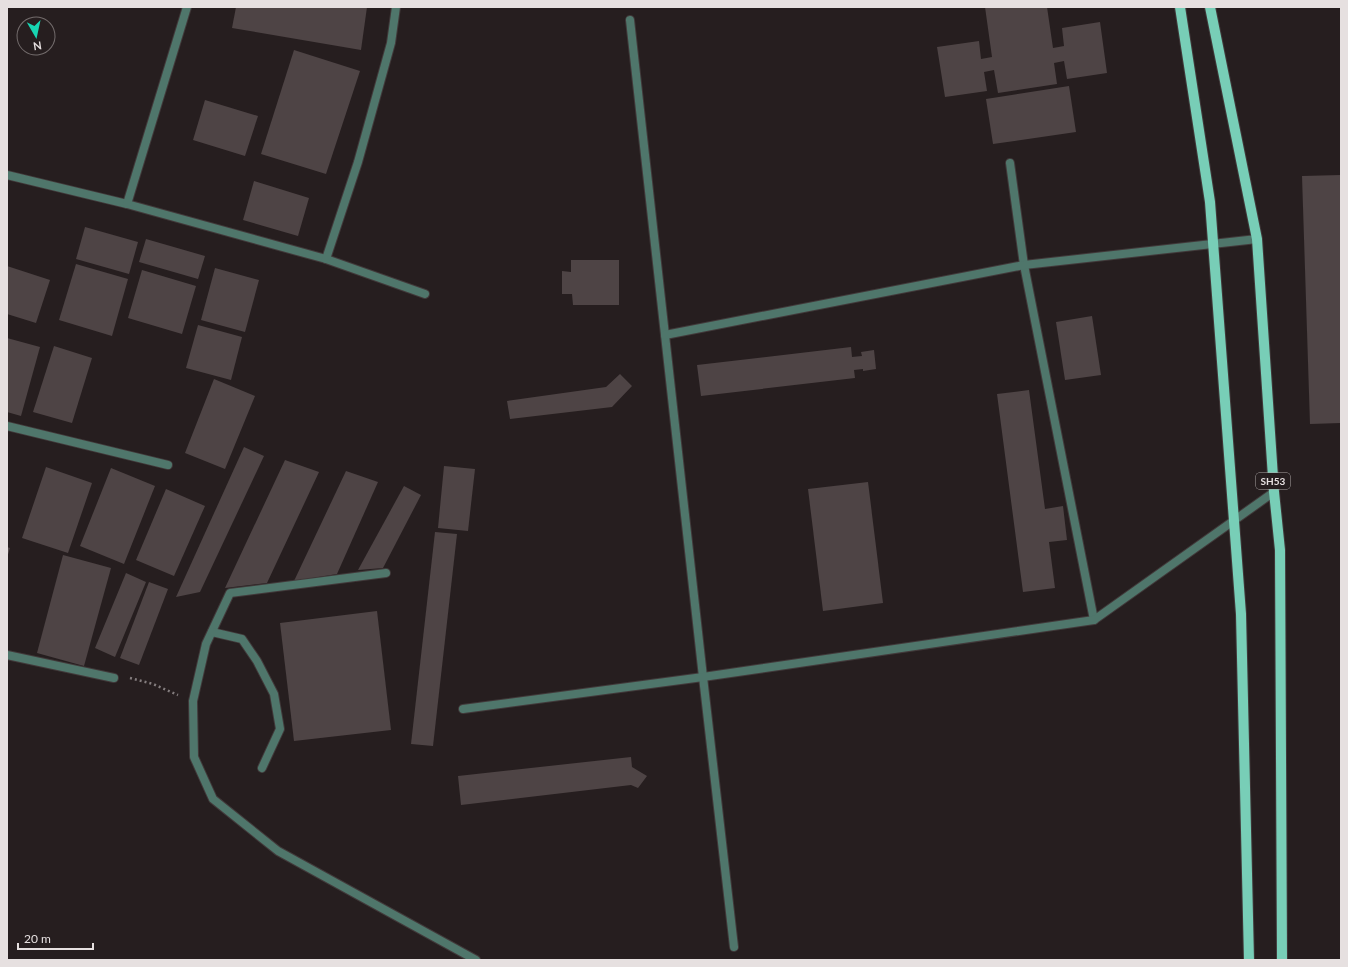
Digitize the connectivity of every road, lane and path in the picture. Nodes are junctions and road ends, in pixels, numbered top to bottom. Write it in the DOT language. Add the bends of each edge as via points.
graph roads {
  1 [pos="187,7"];
  2 [pos="396,7"];
  3 [pos="1180,7"];
  4 [pos="1210,7"];
  5 [pos="630,20"];
  6 [pos="1010,163"];
  7 [pos="7,175"];
  8 [pos="127,204"];
  9 [pos="1257,240"];
  10 [pos="1213,244"];
  11 [pos="326,259"];
  12 [pos="1024,265"];
  13 [pos="425,294"];
  14 [pos="665,335"];
  15 [pos="7,426"];
  16 [pos="168,465"];
  17 [pos="1274,492"];
  18 [pos="1234,520"];
  19 [pos="386,572"];
  20 [pos="1094,620"];
  21 [pos="212,632"];
  22 [pos="7,655"];
  23 [pos="703,677"];
  24 [pos="114,678"];
  25 [pos="193,701"];
  26 [pos="463,709"];
  27 [pos="262,768"];
  28 [pos="734,947"];
  29 [pos="476,960"];
  30 [pos="1249,960"];
  31 [pos="1282,960"];
  1 -- 8 [label="street"];
  2 -- 11 [label="street" via="391,43 369,125"];
  3 -- 10 [label="main road" via="1210,202"];
  4 -- 9 [label="main road, SH53"];
  5 -- 14 [label="street"];
  6 -- 12 [label="street"];
  7 -- 8 [label="street"];
  8 -- 11 [label="street"];
  9 -- 10 [label="street"];
  9 -- 17 [label="main road, SH53"];
  10 -- 12 [label="street"];
  10 -- 18 [label="main road"];
  11 -- 13 [label="street"];
  12 -- 14 [label="street"];
  12 -- 20 [label="street"];
  14 -- 23 [label="street"];
  15 -- 16 [label="street"];
  17 -- 18 [label="street"];
  17 -- 31 [label="main road, SH53" via="1280,550"];
  18 -- 20 [label="street"];
  18 -- 30 [label="main road" via="1242,614"];
  19 -- 21 [label="street" via="230,593"];
  20 -- 23 [label="street"];
  21 -- 25 [label="street" via="206,644"];
  21 -- 27 [label="street" via="242,639 258,661 274,694 280,729"];
  22 -- 24 [label="street"];
  23 -- 26 [label="street"];
  23 -- 28 [label="street"];
  24 -- 25 [label="path" via="128,678 153,684"];
  25 -- 29 [label="street" via="194,757 214,799 278,851"];
}
